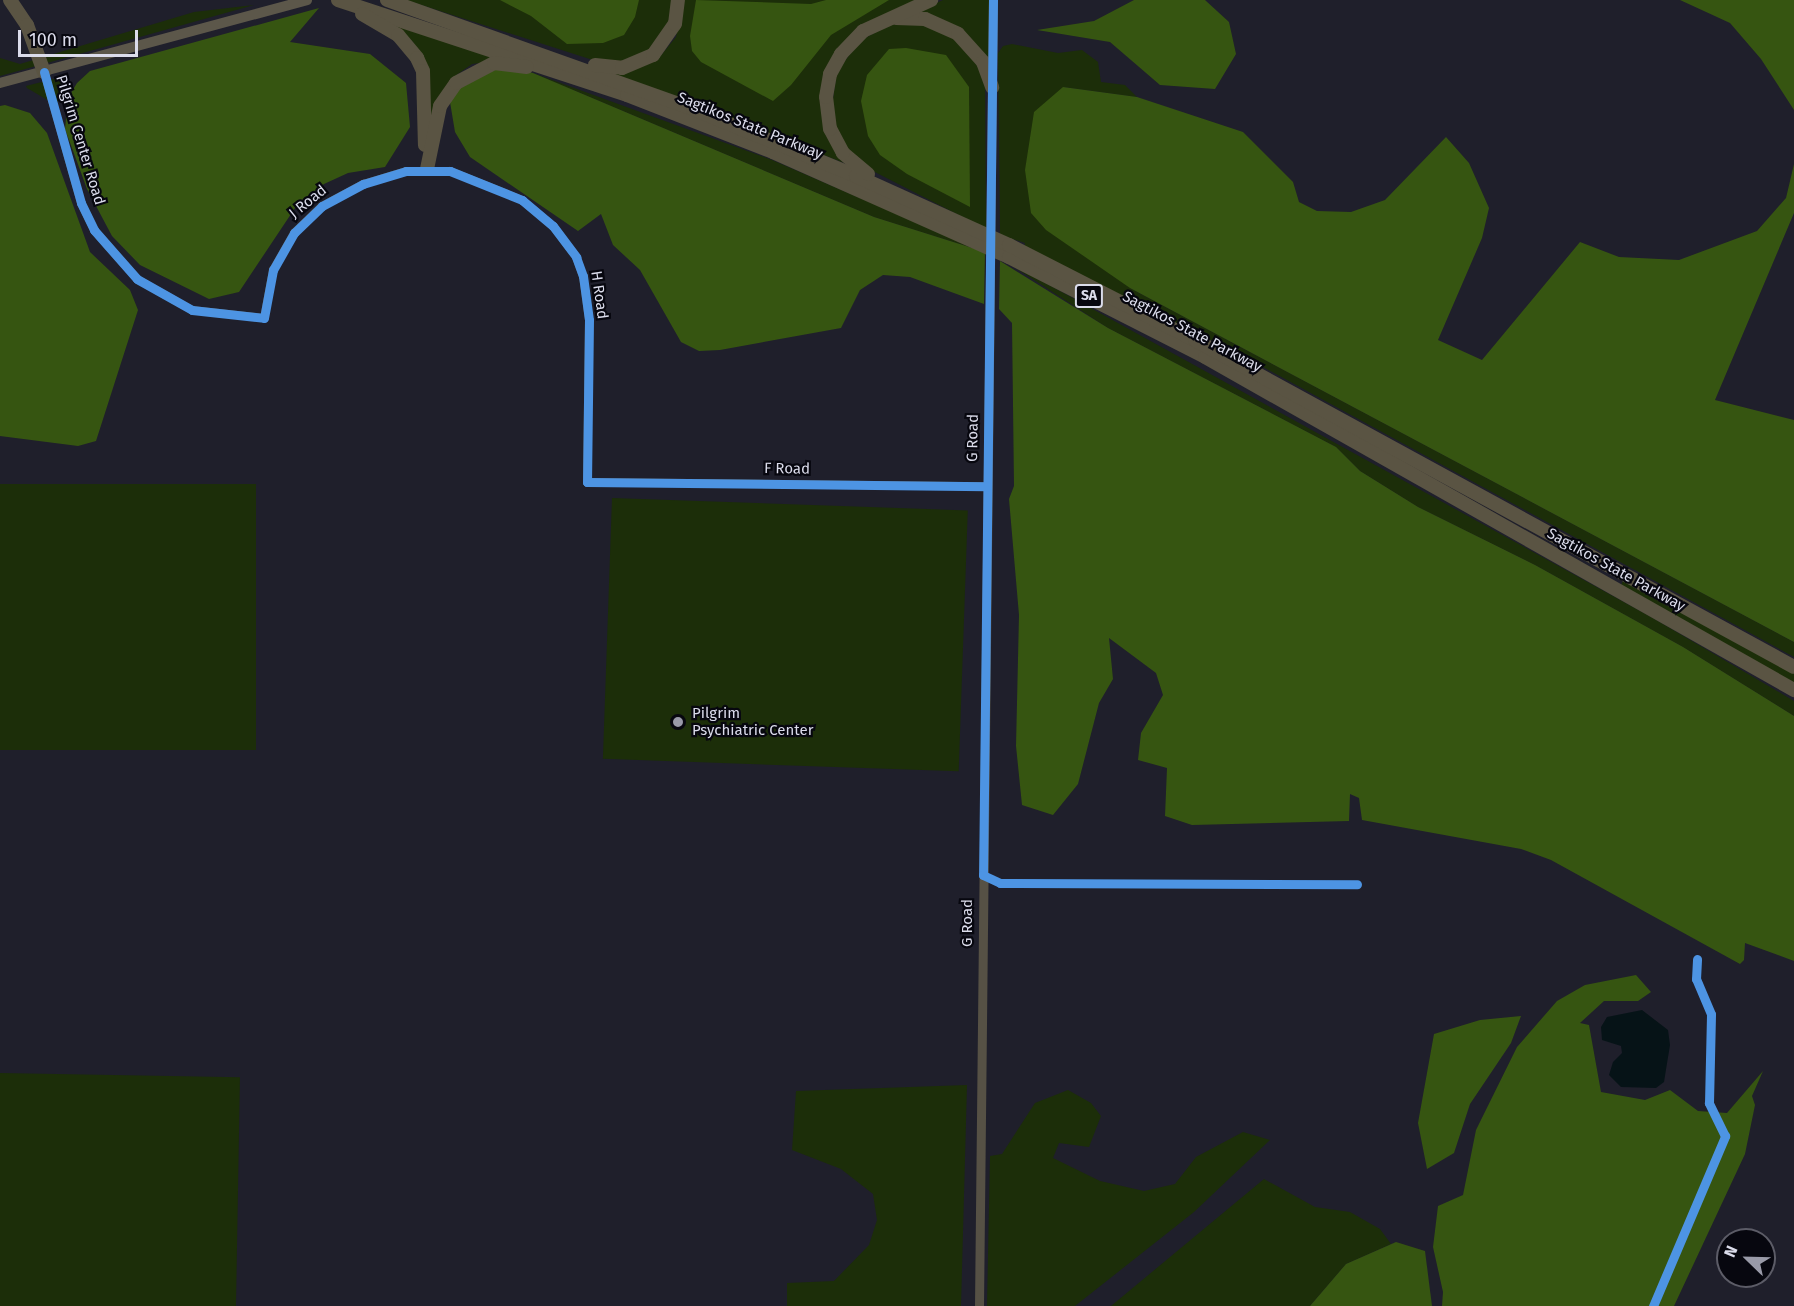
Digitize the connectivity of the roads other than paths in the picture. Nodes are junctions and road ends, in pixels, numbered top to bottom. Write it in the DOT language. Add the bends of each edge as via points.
graph roads {
  1 [pos="10,0"];
  2 [pos="307,0"];
  3 [pos="329,0"];
  4 [pos="338,0"];
  5 [pos="387,0"];
  6 [pos="678,0"];
  7 [pos="931,0"];
  8 [pos="993,0"];
  9 [pos="891,18"];
  10 [pos="531,49"];
  11 [pos="44,72"];
  12 [pos="0,83"];
  13 [pos="992,87"];
  14 [pos="627,95"];
  15 [pos="428,169"];
  16 [pos="897,194"];
  17 [pos="264,318"];
  18 [pos="587,482"];
  19 [pos="987,486"];
  20 [pos="1794,667"];
  21 [pos="1794,690"];
  22 [pos="979,1306"];
  1 -- 11 [label="highway" via="33,38"];
  2 -- 11 [label="main road"];
  3 -- 15 [label="highway" via="385,25 417,58 423,71"];
  4 -- 14 [label="highway, Sagtikos State Parkway / SA"];
  5 -- 10 [label="highway, Sagtikos State Parkway / SA"];
  6 -- 10 [label="highway" via="675,24 666,42 653,55 630,67 606,68"];
  7 -- 9 [label="highway"];
  8 -- 13 [label="street, G Road"];
  9 -- 13 [label="highway" via="925,19 958,34 983,62"];
  9 -- 16 [label="highway" via="863,31 841,54 827,86 826,109 830,129 843,153"];
  10 -- 16 [label="highway, Sagtikos State Parkway / SA" via="693,109"];
  11 -- 12 [label="main road"];
  11 -- 17 [label="street, Pilgrim Center Road" via="81,203 94,230 114,255 161,295 192,310"];
  13 -- 19 [label="street, G Road"];
  14 -- 15 [label="highway" via="522,66 494,63 481,67 456,83 440,106"];
  14 -- 21 [label="highway, Sagtikos State Parkway / SA" via="841,181 1088,296 1233,373"];
  15 -- 17 [label="street, J Road" via="363,184 307,219 273,270"];
  15 -- 18 [label="street, H Road" via="471,178 522,200 552,226 576,257 583,276 589,320"];
  16 -- 20 [label="highway, Sagtikos State Parkway / SA" via="1134,308"];
  18 -- 19 [label="street, F Road"];
  19 -- 22 [label="street, G Road"];
}
